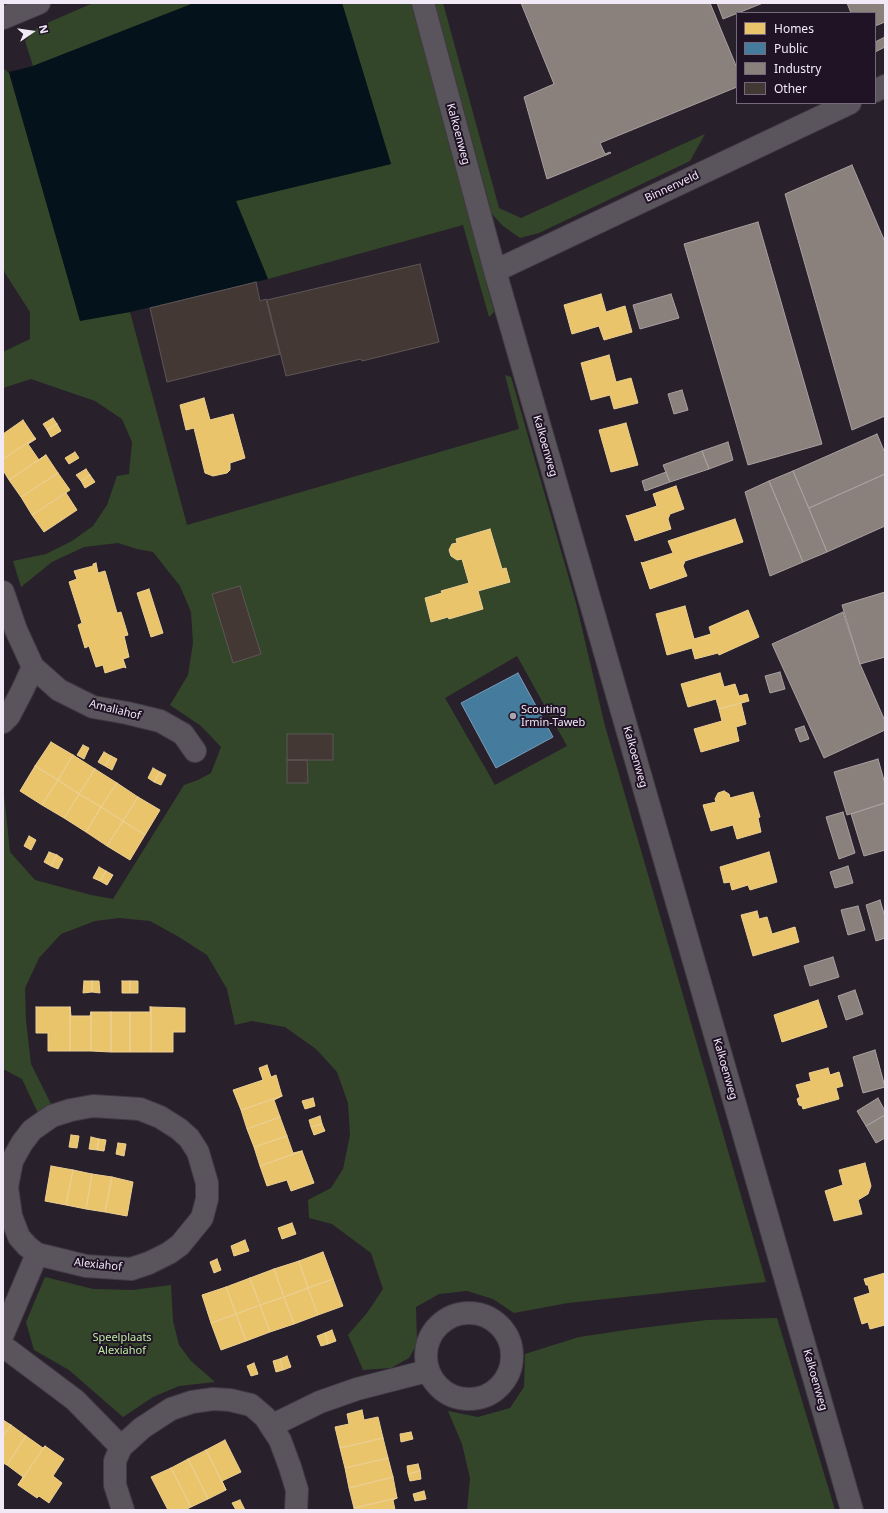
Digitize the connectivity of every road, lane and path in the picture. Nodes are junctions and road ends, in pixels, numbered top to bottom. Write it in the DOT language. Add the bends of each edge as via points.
graph roads {
  1 [pos="39,3"];
  2 [pos="423,3"];
  3 [pos="3,18"];
  4 [pos="885,86"];
  5 [pos="876,90"];
  6 [pos="848,104"];
  7 [pos="495,270"];
  8 [pos="3,592"];
  9 [pos="3,636"];
  10 [pos="29,658"];
  11 [pos="3,722"];
  12 [pos="195,751"];
  13 [pos="37,1254"];
  14 [pos="3,1334"];
  15 [pos="3,1346"];
  16 [pos="427,1371"];
  17 [pos="271,1426"];
  18 [pos="121,1446"];
  19 [pos="123,1510"];
  20 [pos="296,1510"];
  21 [pos="852,1510"];
  1 -- 3 [label="street"];
  2 -- 7 [label="street, Kalkoenweg"];
  4 -- 5 [label="street"];
  6 -- 7 [label="street, Binnenveld"];
  7 -- 21 [label="street, Kalkoenweg"];
  8 -- 10 [label="street, Amaliahof"];
  9 -- 10 [label="street, Amaliahof" via="7,636"];
  10 -- 11 [label="street" via="23,689 9,716"];
  10 -- 12 [label="street, Amaliahof" via="59,690 93,707 160,721 183,734"];
  13 -- 13 [label="street, Alexiahof" via="19,1237 11,1216 7,1187 12,1161 32,1130 52,1116 70,1110 116,1106 140,1109 160,1117 189,1138 202,1164 208,1199 202,1218 180,1245 149,1263 131,1269 86,1266"];
  13 -- 14 [label="street"];
  15 -- 18 [label="street" via="75,1400"];
  16 -- 17 [label="street" via="357,1389 320,1402"];
  17 -- 18 [label="street" via="251,1405 213,1399 171,1409 155,1418"];
  17 -- 20 [label="street" via="280,1440 297,1490"];
  18 -- 19 [label="street" via="115,1461 115,1485"];
}
